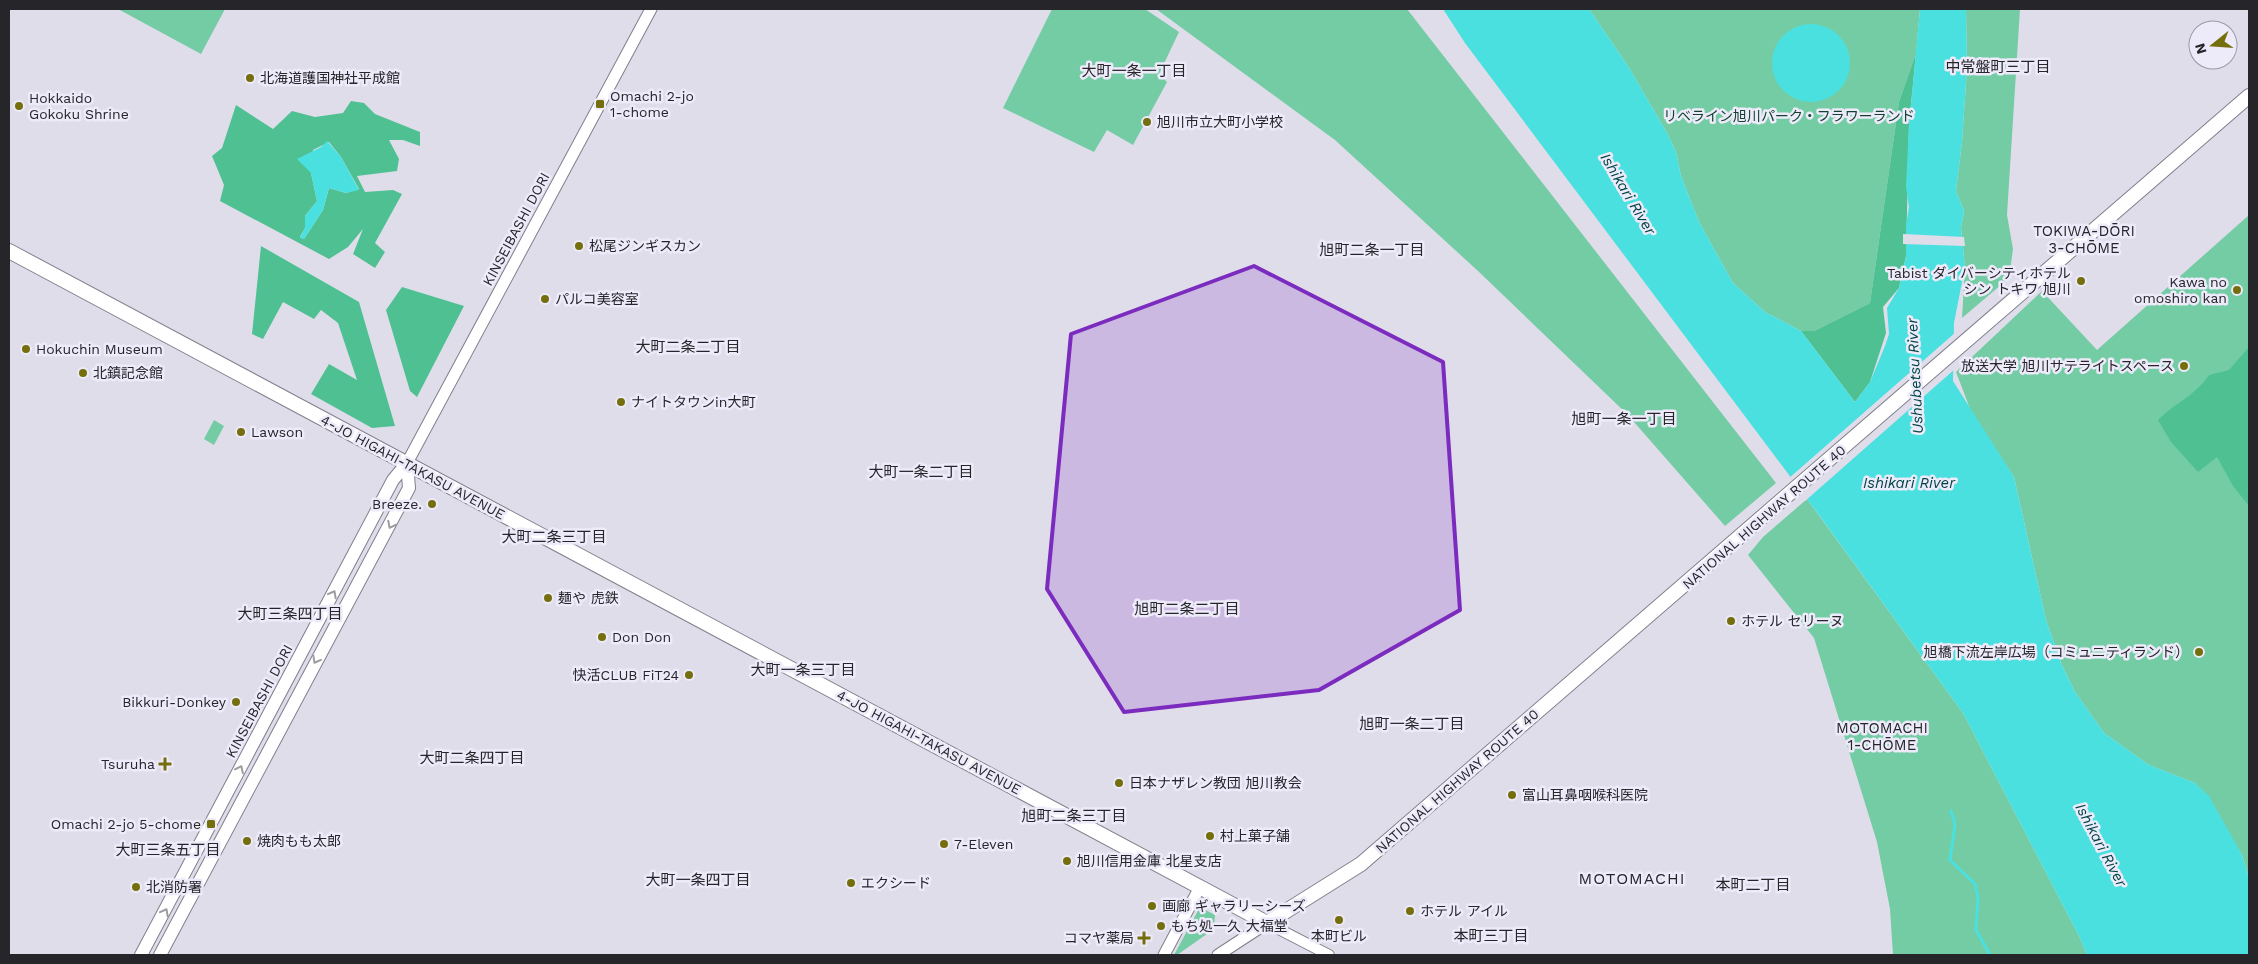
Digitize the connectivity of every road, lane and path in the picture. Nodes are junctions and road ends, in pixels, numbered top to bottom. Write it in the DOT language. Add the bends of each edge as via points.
graph roads {
  1 [pos="651,9"];
  2 [pos="2249,96"];
  3 [pos="9,251"];
  4 [pos="407,463"];
  5 [pos="1200,887"];
  6 [pos="1267,923"];
  7 [pos="142,955"];
  8 [pos="160,955"];
  9 [pos="1164,955"];
  10 [pos="1218,955"];
  11 [pos="1329,955"];
  1 -- 4 [label="main road, KINSEIBASHI DORI"];
  2 -- 6 [label="highway, NATIONAL HIGHWAY ROUTE 40" via="1361,864"];
  3 -- 4 [label="highway, 4-JO HIGAHI-TAKASU AVENUE"];
  4 -- 5 [label="highway, 4-JO HIGAHI-TAKASU AVENUE"];
  7 -- 4 [label="main road, KINSEIBASHI DORI, one-way" via="393,480"];
  4 -- 8 [label="main road, one-way" via="409,488 405,496"];
  5 -- 6 [label="highway, 4-JO HIGAHI-TAKASU AVENUE"];
  5 -- 9 [label="main road"];
  6 -- 10 [label="main road"];
  6 -- 11 [label="street"];
}
